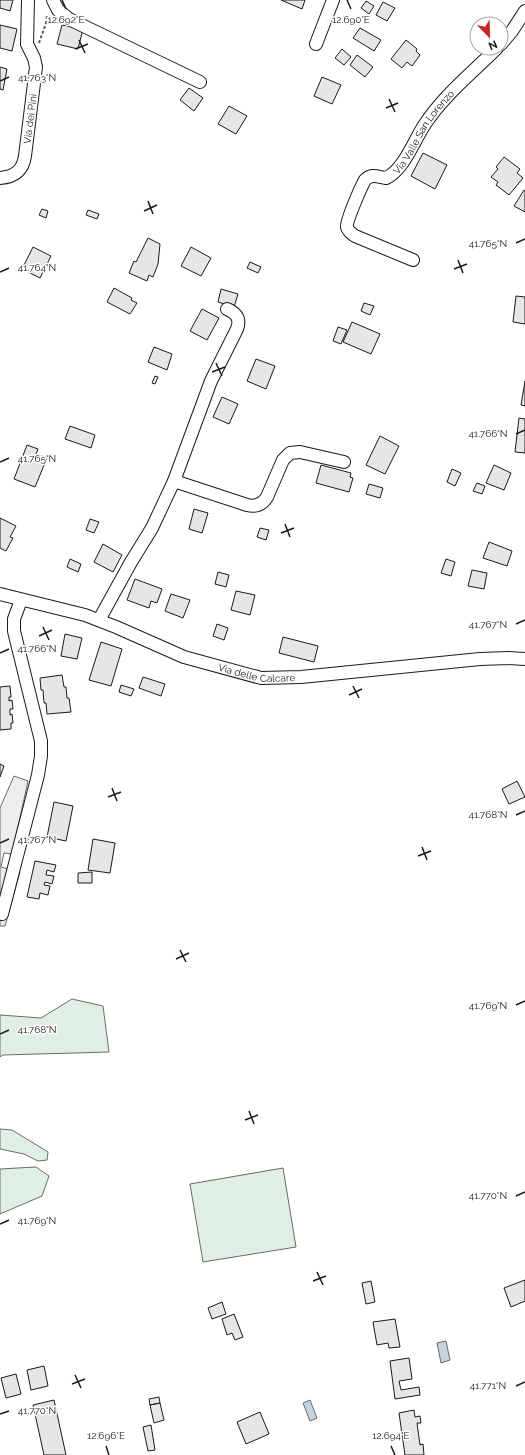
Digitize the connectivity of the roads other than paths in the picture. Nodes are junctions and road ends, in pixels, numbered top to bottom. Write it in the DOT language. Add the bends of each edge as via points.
graph roads {
  1 [pos="28,0"];
  2 [pos="333,0"];
  3 [pos="51,4"];
  4 [pos="525,11"];
  5 [pos="509,35"];
  6 [pos="316,44"];
  7 [pos="489,56"];
  8 [pos="200,82"];
  9 [pos="0,178"];
  10 [pos="414,260"];
  11 [pos="227,309"];
  12 [pos="344,462"];
  13 [pos="174,481"];
  14 [pos="0,594"];
  15 [pos="21,600"];
  16 [pos="99,620"];
  17 [pos="525,659"];
  18 [pos="2,914"];
  1 -- 9 [label="street, Via dei Pini" via="27,44 34,58 36,71 24,162 16,174"];
  2 -- 6 [label="street"];
  3 -- 8 [label="street" via="69,19"];
  4 -- 5 [label="street"];
  7 -- 10 [label="street, Via Valle San Lorenzo" via="434,112 396,172 386,178 373,175 368,177 348,219 347,227 355,236"];
  11 -- 13 [label="street" via="236,314 238,326 211,381"];
  12 -- 13 [label="street" via="298,452 290,453 283,460 267,497 257,505"];
  13 -- 16 [label="street" via="152,528"];
  14 -- 15 [label="street, Via delle Calcare"];
  15 -- 16 [label="street, Via delle Calcare" via="70,610"];
  15 -- 18 [label="street" via="14,619 14,631 39,734 41,756"];
  16 -- 17 [label="street, Via delle Calcare" via="184,657 266,678 300,677 480,659"];
}
